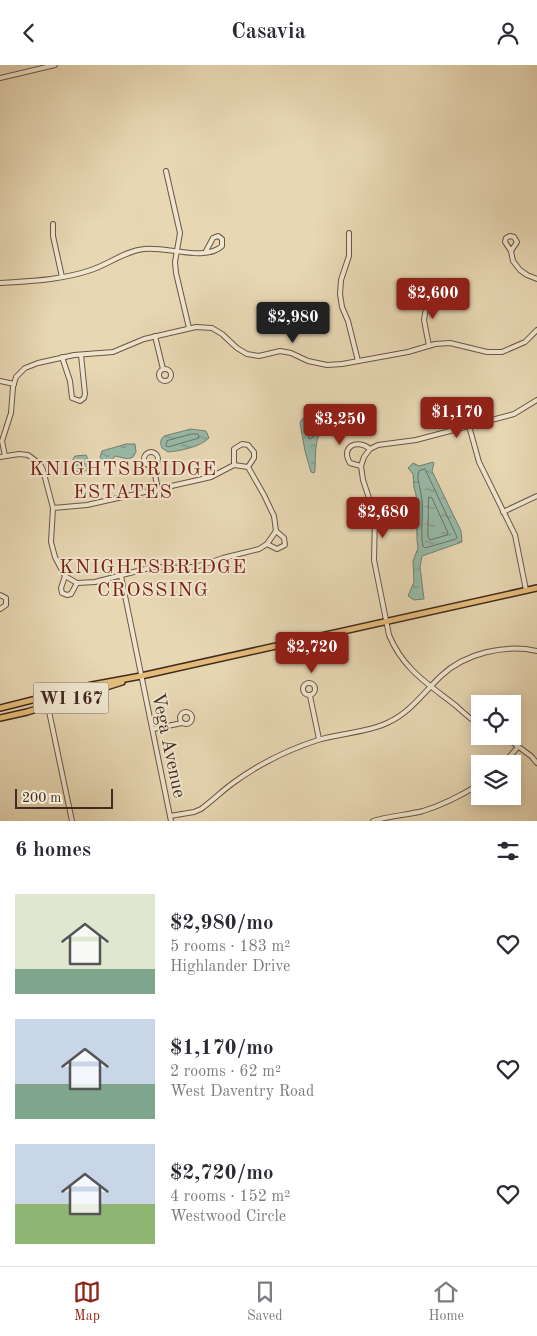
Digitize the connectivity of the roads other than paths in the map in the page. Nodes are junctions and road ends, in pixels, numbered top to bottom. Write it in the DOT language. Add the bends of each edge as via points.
graph roads {
  1 [pos="55,65"];
  2 [pos="0,77"];
  3 [pos="166,171"];
  4 [pos="52,224"];
  5 [pos="349,233"];
  6 [pos="178,251"];
  7 [pos="206,251"];
  8 [pos="512,251"];
  9 [pos="62,277"];
  10 [pos="537,279"];
  11 [pos="0,283"];
  12 [pos="428,296"];
  13 [pos="188,328"];
  14 [pos="537,330"];
  15 [pos="155,336"];
  16 [pos="429,346"];
  17 [pos="81,355"];
  18 [pos="62,357"];
  19 [pos="358,361"];
  20 [pos="163,369"];
  21 [pos="0,381"];
  22 [pos="14,384"];
  23 [pos="537,400"];
  24 [pos="469,427"];
  25 [pos="370,449"];
  26 [pos="5,456"];
  27 [pos="0,457"];
  28 [pos="234,465"];
  29 [pos="153,466"];
  30 [pos="361,466"];
  31 [pos="248,467"];
  32 [pos="158,489"];
  33 [pos="537,496"];
  34 [pos="53,508"];
  35 [pos="503,512"];
  36 [pos="276,531"];
  37 [pos="267,544"];
  38 [pos="65,576"];
  39 [pos="120,576"];
  40 [pos="77,583"];
  41 [pos="537,588"];
  42 [pos="526,590"];
  43 [pos="0,595"];
  44 [pos="0,609"];
  45 [pos="386,621"];
  46 [pos="537,651"];
  47 [pos="141,675"];
  48 [pos="431,687"];
  49 [pos="310,696"];
  50 [pos="46,697"];
  51 [pos="48,706"];
  52 [pos="0,709"];
  53 [pos="0,718"];
  54 [pos="471,718"];
  55 [pos="182,723"];
  56 [pos="153,729"];
  57 [pos="319,739"];
  58 [pos="515,745"];
  59 [pos="518,747"];
  60 [pos="511,755"];
  61 [pos="537,763"];
  62 [pos="471,789"];
  63 [pos="170,816"];
  64 [pos="72,821"];
  65 [pos="171,821"];
  66 [pos="373,821"];
  1 -- 2 [label="street"];
  3 -- 6 [label="street" via="180,233"];
  4 -- 9 [label="street"];
  5 -- 19 [label="street" via="340,294"];
  6 -- 7 [label="street"];
  6 -- 9 [label="street" via="142,249 91,270"];
  6 -- 13 [label="street" via="176,273"];
  7 -- 7 [label="street" via="221,247 222,239 218,236 213,238"];
  8 -- 10 [label="street" via="513,261 520,270"];
  9 -- 11 [label="street"];
  12 -- 16 [label="street" via="424,320"];
  13 -- 15 [label="street"];
  13 -- 19 [label="street" via="212,328 248,354 259,356 280,351 327,365"];
  14 -- 16 [label="street" via="525,342 502,352 487,352 450,343"];
  15 -- 17 [label="street" via="113,352"];
  15 -- 20 [label="street"];
  16 -- 19 [label="street"];
  17 -- 18 [label="street"];
  17 -- 18 [label="street" via="85,394 80,401 72,398"];
  18 -- 22 [label="street" via="24,368"];
  21 -- 22 [label="street"];
  22 -- 26 [label="street" via="11,413 2,441"];
  23 -- 24 [label="street" via="514,414"];
  24 -- 25 [label="street"];
  24 -- 35 [label="street" via="479,462"];
  25 -- 30 [label="street"];
  25 -- 30 [label="street" via="356,443 348,451 350,463"];
  26 -- 27 [label="street"];
  26 -- 34 [label="street" via="28,455 40,464"];
  28 -- 31 [label="street"];
  28 -- 31 [label="street" via="234,449 248,445 254,452 254,458"];
  28 -- 32 [label="street" via="212,477"];
  29 -- 32 [label="street"];
  30 -- 45 [label="street" via="374,511 374,559"];
  31 -- 36 [label="street" via="274,516"];
  32 -- 34 [label="street" via="87,505"];
  33 -- 35 [label="street"];
  34 -- 38 [label="street" via="51,542"];
  35 -- 42 [label="street" via="518,545"];
  36 -- 37 [label="street"];
  36 -- 37 [label="street" via="284,538 285,545 278,549"];
  37 -- 39 [label="street" via="199,566 153,567"];
  38 -- 40 [label="street"];
  38 -- 40 [label="street" via="62,593 71,594"];
  39 -- 40 [label="street"];
  39 -- 47 [label="street, Vega Avenue"];
  41 -- 42 [label="main road, WI 167"];
  42 -- 45 [label="main road, WI 167"];
  43 -- 44 [label="street" via="7,602"];
  45 -- 47 [label="main road, WI 167"];
  45 -- 48 [label="street" via="389,635 402,659"];
  46 -- 48 [label="street" via="511,649 482,653 451,667"];
  47 -- 50 [label="main road, WI 167"];
  47 -- 51 [label="main road, WI 167"];
  47 -- 56 [label="street, Vega Avenue"];
  48 -- 54 [label="street"];
  48 -- 57 [label="street" via="413,706 388,723"];
  49 -- 57 [label="street"];
  50 -- 51 [label="street"];
  50 -- 52 [label="main road, WI 167"];
  51 -- 53 [label="main road, WI 167"];
  51 -- 64 [label="street"];
  55 -- 56 [label="street"];
  56 -- 63 [label="street, Vega Avenue"];
  57 -- 63 [label="street" via="253,769 201,809"];
  58 -- 59 [label="street"];
  59 -- 60 [label="street"];
  59 -- 61 [label="street"];
  62 -- 66 [label="street" via="422,811"];
  63 -- 65 [label="street, Vega Avenue"];
}
